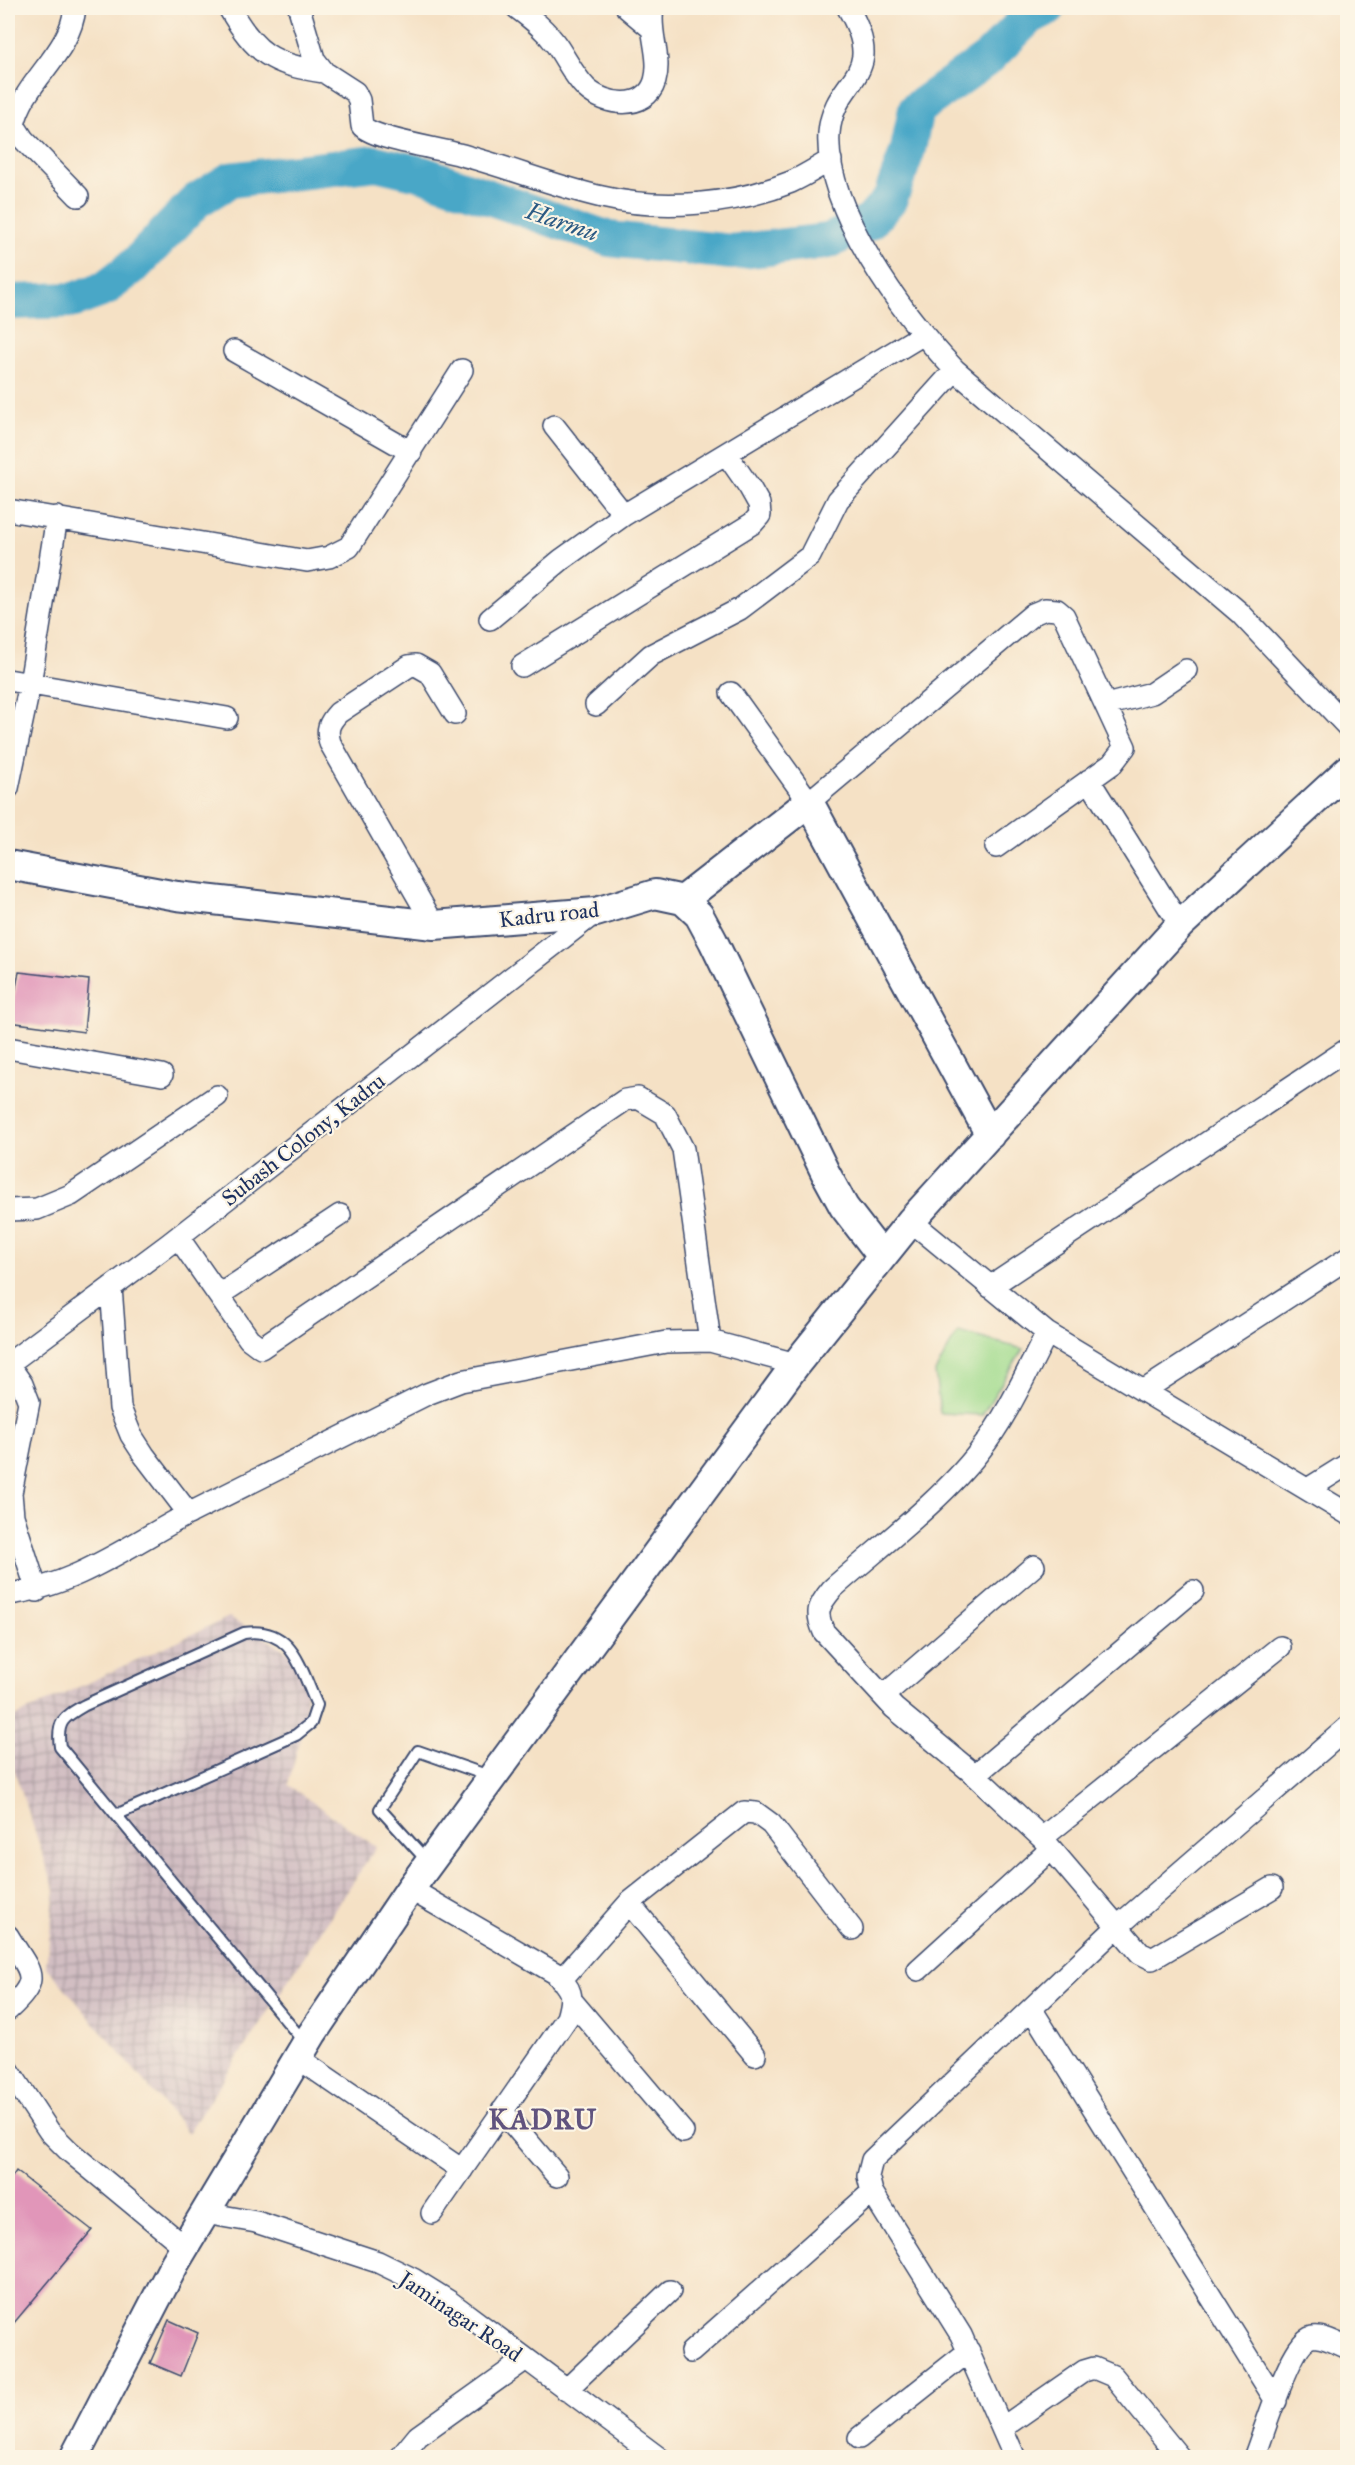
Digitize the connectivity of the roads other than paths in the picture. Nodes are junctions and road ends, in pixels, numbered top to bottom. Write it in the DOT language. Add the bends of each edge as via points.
graph roads {
  1 [pos="75,8"];
  2 [pos="229,8"];
  3 [pos="299,8"];
  4 [pos="517,8"];
  5 [pos="627,8"];
  6 [pos="848,8"];
  7 [pos="652,18"];
  8 [pos="324,72"];
  9 [pos="831,160"];
  10 [pos="78,196"];
  11 [pos="922,335"];
  12 [pos="234,351"];
  13 [pos="955,369"];
  14 [pos="462,370"];
  15 [pos="554,426"];
  16 [pos="411,452"];
  17 [pos="726,455"];
  18 [pos="8,510"];
  19 [pos="624,515"];
  20 [pos="57,517"];
  21 [pos="490,619"];
  22 [pos="522,666"];
  23 [pos="1186,670"];
  24 [pos="8,680"];
  25 [pos="30,684"];
  26 [pos="731,693"];
  27 [pos="596,705"];
  28 [pos="1106,705"];
  29 [pos="455,714"];
  30 [pos="227,718"];
  31 [pos="1347,727"];
  32 [pos="1347,770"];
  33 [pos="1089,780"];
  34 [pos="8,788"];
  35 [pos="809,802"];
  36 [pos="996,847"];
  37 [pos="8,865"];
  38 [pos="683,900"];
  39 [pos="596,912"];
  40 [pos="434,925"];
  41 [pos="1180,925"];
  42 [pos="8,1048"];
  43 [pos="1347,1049"];
  44 [pos="162,1075"];
  45 [pos="216,1096"];
  46 [pos="990,1135"];
  47 [pos="8,1210"];
  48 [pos="340,1215"];
  49 [pos="911,1221"];
  50 [pos="178,1237"];
  51 [pos="881,1255"];
  52 [pos="1347,1258"];
  53 [pos="111,1287"];
  54 [pos="990,1287"];
  55 [pos="219,1295"];
  56 [pos="1047,1333"];
  57 [pos="710,1341"];
  58 [pos="8,1364"];
  59 [pos="796,1364"];
  60 [pos="1143,1391"];
  61 [pos="1347,1464"];
  62 [pos="1308,1489"];
  63 [pos="189,1514"];
  64 [pos="1347,1514"];
  65 [pos="1034,1566"];
  66 [pos="37,1591"];
  67 [pos="1193,1591"];
  68 [pos="8,1594"];
  69 [pos="1280,1647"];
  70 [pos="883,1696"];
  71 [pos="1347,1727"];
  72 [pos="975,1775"];
  73 [pos="492,1777"];
  74 [pos="116,1815"];
  75 [pos="1047,1843"];
  76 [pos="429,1863"];
  77 [pos="1272,1888"];
  78 [pos="410,1889"];
  79 [pos="630,1903"];
  80 [pos="1117,1928"];
  81 [pos="852,1929"];
  82 [pos="8,1936"];
  83 [pos="918,1970"];
  84 [pos="561,1980"];
  85 [pos="572,2001"];
  86 [pos="8,2010"];
  87 [pos="1032,2010"];
  88 [pos="302,2051"];
  89 [pos="755,2055"];
  90 [pos="8,2069"];
  91 [pos="502,2111"];
  92 [pos="682,2132"];
  93 [pos="462,2170"];
  94 [pos="557,2176"];
  95 [pos="872,2192"];
  96 [pos="205,2213"];
  97 [pos="432,2213"];
  98 [pos="185,2247"];
  99 [pos="670,2291"];
  100 [pos="1347,2348"];
  101 [pos="969,2351"];
  102 [pos="691,2352"];
  103 [pos="526,2360"];
  104 [pos="566,2390"];
  105 [pos="1276,2401"];
  106 [pos="1002,2428"];
  107 [pos="859,2438"];
  108 [pos="75,2457"];
  109 [pos="400,2457"];
  110 [pos="659,2457"];
  111 [pos="1015,2457"];
  112 [pos="1180,2457"];
  113 [pos="1254,2457"];
  1 -- 10 [label="street" via="60,50 17,110 14,125 22,139"];
  2 -- 8 [label="street" via="243,32 271,59 292,68"];
  3 -- 8 [label="street" via="314,58"];
  4 -- 7 [label="street" via="547,33 584,86 595,95 624,102 637,102 654,84 657,72"];
  5 -- 7 [label="street"];
  6 -- 9 [label="street" via="864,45 862,64 831,122"];
  8 -- 9 [label="street" via="355,92 362,126 368,132 465,155 604,198 689,204 725,199 792,181"];
  9 -- 11 [label="street" via="844,211"];
  11 -- 13 [label="street"];
  11 -- 17 [label="street"];
  12 -- 16 [label="street"];
  13 -- 27 [label="street" via="838,500 810,556 740,609 651,655"];
  13 -- 31 [label="street" via="1240,613"];
  14 -- 16 [label="street"];
  15 -- 19 [label="street"];
  16 -- 20 [label="street" via="349,547 329,557 307,561"];
  17 -- 19 [label="street"];
  17 -- 22 [label="street" via="759,504 760,515 753,523"];
  18 -- 20 [label="street"];
  19 -- 21 [label="street" via="561,560"];
  20 -- 25 [label="street"];
  23 -- 28 [label="street" via="1152,693"];
  24 -- 25 [label="street"];
  25 -- 30 [label="street"];
  25 -- 34 [label="street"];
  26 -- 35 [label="street"];
  28 -- 33 [label="street" via="1125,747 1112,764"];
  28 -- 35 [label="street" via="1064,616 1057,610 1045,609 1033,614"];
  29 -- 40 [label="street" via="430,673 424,667 409,666 338,713 329,723 327,733"];
  32 -- 41 [label="street"];
  33 -- 36 [label="street"];
  33 -- 41 [label="street"];
  35 -- 38 [label="street"];
  35 -- 46 [label="street"];
  37 -- 40 [label="street, Kadru road" via="177,896"];
  38 -- 39 [label="street, Kadru road" via="655,894"];
  38 -- 51 [label="street" via="699,915 713,941 835,1191"];
  39 -- 40 [label="street, Kadru road"];
  39 -- 50 [label="street, Subash Colony, Kadru"];
  41 -- 46 [label="street"];
  42 -- 44 [label="street"];
  43 -- 54 [label="street"];
  45 -- 47 [label="street" via="71,1195 36,1209"];
  46 -- 49 [label="street"];
  48 -- 55 [label="street"];
  49 -- 51 [label="street"];
  49 -- 54 [label="street"];
  50 -- 53 [label="street, Subash Colony, Kadru"];
  50 -- 55 [label="street"];
  51 -- 59 [label="street"];
  52 -- 60 [label="street"];
  53 -- 58 [label="street, Subash Colony, Kadru"];
  53 -- 63 [label="street" via="120,1408 144,1455"];
  54 -- 56 [label="street"];
  55 -- 57 [label="street" via="254,1345 261,1348 272,1344 625,1100 638,1098 665,1114 683,1149"];
  56 -- 60 [label="street"];
  56 -- 70 [label="street" via="979,1452 952,1482 821,1603 818,1618 824,1632"];
  57 -- 59 [label="street"];
  57 -- 63 [label="street" via="666,1342 461,1381 427,1394"];
  58 -- 66 [label="street" via="29,1402 11,1493 13,1516"];
  59 -- 73 [label="street"];
  60 -- 62 [label="street"];
  61 -- 62 [label="street"];
  62 -- 64 [label="street"];
  63 -- 66 [label="street" via="65,1581"];
  65 -- 70 [label="street"];
  66 -- 68 [label="street"];
  67 -- 72 [label="street"];
  69 -- 75 [label="street"];
  70 -- 72 [label="street"];
  71 -- 80 [label="street"];
  72 -- 75 [label="street"];
  73 -- 76 [label="street"];
  73 -- 76 [label="lane" via="418,1751 380,1809"];
  74 -- 74 [label="lane" via="296,1736 311,1723 317,1705 291,1650 277,1635 260,1630 244,1633 64,1717 58,1732 60,1747"];
  74 -- 88 [label="lane"];
  75 -- 80 [label="street"];
  75 -- 83 [label="street"];
  76 -- 78 [label="street"];
  77 -- 80 [label="street" via="1152,1959 1140,1953"];
  78 -- 84 [label="street"];
  78 -- 88 [label="street"];
  79 -- 81 [label="street" via="728,1822 744,1812 756,1813 771,1824"];
  79 -- 84 [label="street"];
  79 -- 89 [label="street"];
  80 -- 87 [label="street"];
  82 -- 86 [label="street" via="29,1970 31,1983"];
  84 -- 85 [label="street" via="570,1988"];
  85 -- 91 [label="street" via="567,2018"];
  85 -- 92 [label="street"];
  87 -- 95 [label="street" via="872,2160 868,2176"];
  87 -- 105 [label="street"];
  88 -- 93 [label="street"];
  88 -- 96 [label="street"];
  90 -- 98 [label="street" via="49,2131"];
  91 -- 93 [label="street"];
  91 -- 94 [label="street"];
  93 -- 97 [label="street"];
  95 -- 101 [label="street"];
  95 -- 102 [label="street"];
  96 -- 98 [label="street"];
  96 -- 103 [label="street, Jaminagar Road" via="256,2222 378,2262 450,2302"];
  98 -- 108 [label="street"];
  99 -- 104 [label="street"];
  100 -- 105 [label="street" via="1312,2337 1300,2343"];
  101 -- 106 [label="street"];
  101 -- 107 [label="street"];
  103 -- 104 [label="street, Jaminagar Road"];
  103 -- 109 [label="street" via="418,2436"];
  104 -- 110 [label="street, Jaminagar Road"];
  105 -- 113 [label="street"];
  106 -- 111 [label="street"];
  106 -- 112 [label="street" via="1094,2368 1113,2376"];
}
